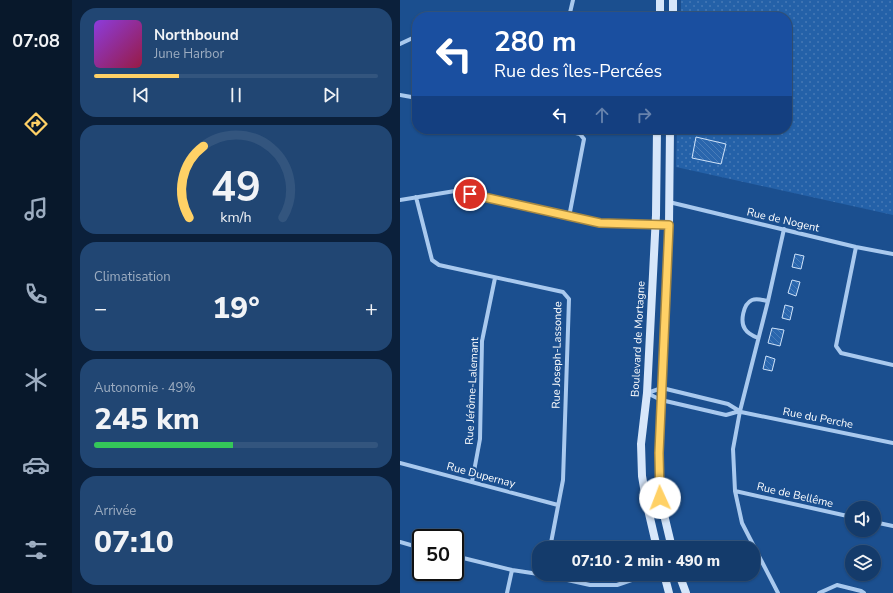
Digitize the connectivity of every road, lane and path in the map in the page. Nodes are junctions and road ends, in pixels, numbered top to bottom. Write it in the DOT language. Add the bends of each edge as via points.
graph roads {
  1 [pos="573,0"];
  2 [pos="660,0"];
  3 [pos="673,0"];
  4 [pos="570,12"];
  5 [pos="660,12"];
  6 [pos="673,12"];
  7 [pos="400,37"];
  8 [pos="412,38"];
  9 [pos="402,43"];
  10 [pos="400,95"];
  11 [pos="412,97"];
  12 [pos="580,134"];
  13 [pos="657,134"];
  14 [pos="670,134"];
  15 [pos="416,197"];
  16 [pos="400,200"];
  17 [pos="669,202"];
  18 [pos="569,216"];
  19 [pos="655,224"];
  20 [pos="669,225"];
  21 [pos="784,229"];
  22 [pos="856,246"];
  23 [pos="893,254"];
  24 [pos="496,278"];
  25 [pos="768,301"];
  26 [pos="758,338"];
  27 [pos="893,365"];
  28 [pos="662,388"];
  29 [pos="647,393"];
  30 [pos="661,400"];
  31 [pos="740,411"];
  32 [pos="893,443"];
  33 [pos="400,463"];
  34 [pos="472,482"];
  35 [pos="734,490"];
  36 [pos="558,505"];
  37 [pos="845,515"];
  38 [pos="881,523"];
  39 [pos="893,526"];
  40 [pos="551,541"];
  41 [pos="655,541"];
  42 [pos="670,541"];
  43 [pos="400,542"];
  44 [pos="412,545"];
  45 [pos="464,558"];
  46 [pos="512,570"];
  47 [pos="532,572"];
  48 [pos="571,581"];
  49 [pos="629,581"];
  50 [pos="666,581"];
  51 [pos="682,581"];
  52 [pos="507,593"];
  53 [pos="670,593"];
  54 [pos="686,593"];
  55 [pos="778,593"];
  56 [pos="819,593"];
  57 [pos="864,593"];
  1 -- 4 [label="street"];
  2 -- 5 [label="main road"];
  3 -- 6 [label="main road"];
  7 -- 9 [label="street"];
  8 -- 9 [label="street"];
  10 -- 11 [label="street"];
  12 -- 18 [label="street" via="584,138"];
  13 -- 19 [label="main road, Boulevard de Mortagne"];
  14 -- 17 [label="main road"];
  15 -- 16 [label="street"];
  15 -- 18 [label="street" via="456,191"];
  15 -- 24 [label="street, Rue Joseph-Lassonde" via="432,260 440,265"];
  17 -- 20 [label="main road"];
  17 -- 21 [label="street, Rue de Nogent"];
  18 -- 19 [label="street" via="600,223"];
  19 -- 20 [label="street"];
  19 -- 29 [label="main road, Boulevard de Mortagne"];
  20 -- 28 [label="main road"];
  21 -- 22 [label="street, Rue de Nogent"];
  21 -- 25 [label="street"];
  22 -- 23 [label="street, Rue de Nogent"];
  22 -- 27 [label="street" via="836,346 841,353"];
  24 -- 34 [label="street, Rue Jérôme-Lalemant" via="482,341 480,439"];
  24 -- 36 [label="street, Rue Joseph-Lassonde" via="564,292 569,299 563,480"];
  25 -- 26 [label="street"];
  25 -- 26 [label="street" via="750,301 745,307 744,329"];
  26 -- 31 [label="street"];
  28 -- 29 [label="street"];
  28 -- 30 [label="main road"];
  28 -- 31 [label="street, Rue du Perche" via="728,404"];
  29 -- 30 [label="street, Rue du Perche"];
  29 -- 41 [label="main road, Boulevard de Mortagne" via="641,444 642,476"];
  30 -- 31 [label="street, Rue du Perche" via="726,415"];
  30 -- 42 [label="main road" via="660,498"];
  31 -- 32 [label="street, Rue du Perche"];
  31 -- 35 [label="street" via="733,449"];
  33 -- 34 [label="street, Rue Dupernay"];
  34 -- 36 [label="street, Rue Dupernay"];
  35 -- 37 [label="street, Rue de Bellême"];
  35 -- 55 [label="street" via="742,523"];
  36 -- 40 [label="street, Rue Joseph-Lassonde"];
  38 -- 39 [label="street"];
  43 -- 44 [label="street"];
  45 -- 46 [label="street"];
  46 -- 47 [label="street"];
  46 -- 52 [label="street"];
  48 -- 49 [label="street" via="590,586 617,585"];
  50 -- 53 [label="main road"];
  51 -- 54 [label="main road"];
  56 -- 57 [label="street" via="837,584"];
}
